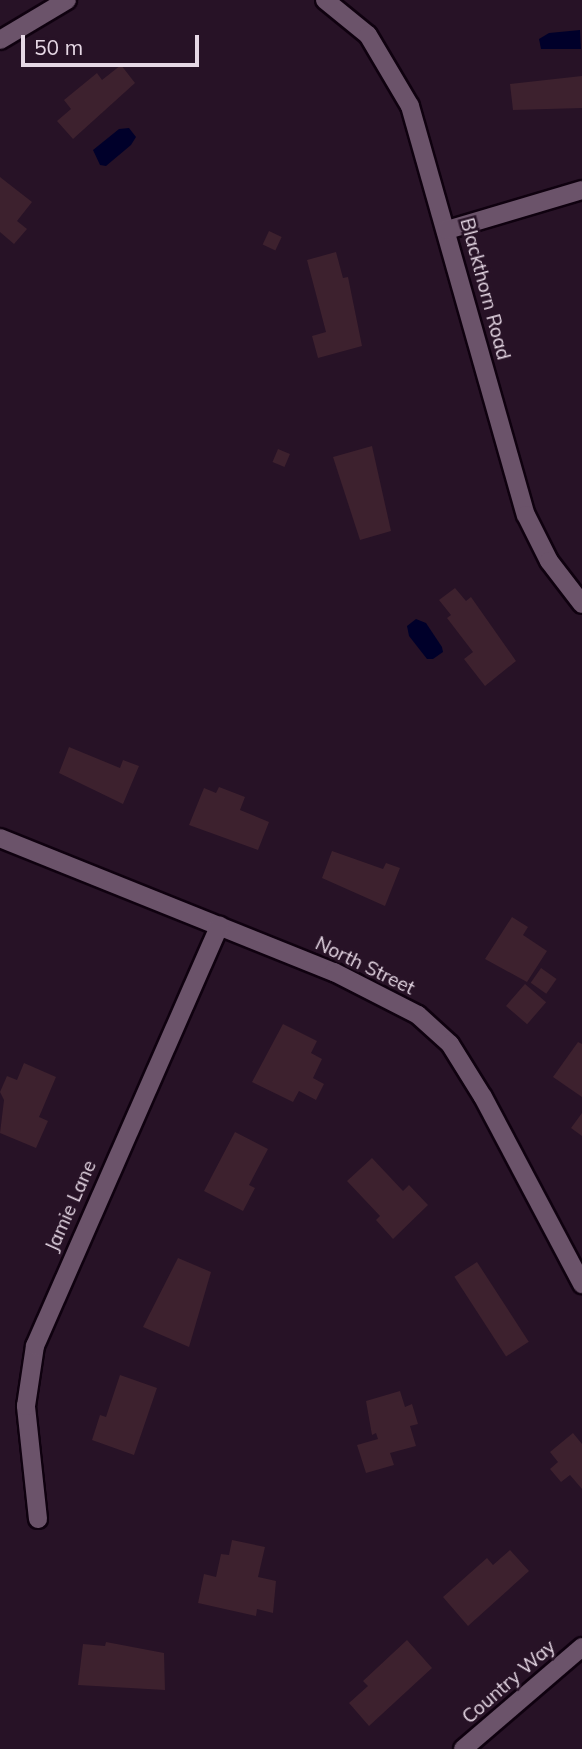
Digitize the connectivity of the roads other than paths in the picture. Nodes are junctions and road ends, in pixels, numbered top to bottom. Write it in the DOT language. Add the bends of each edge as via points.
graph roads {
  1 [pos="67,0"];
  2 [pos="325,0"];
  3 [pos="40,5"];
  4 [pos="0,40"];
  5 [pos="582,190"];
  6 [pos="447,230"];
  7 [pos="582,604"];
  8 [pos="0,838"];
  9 [pos="219,926"];
  10 [pos="582,1284"];
  11 [pos="38,1519"];
  12 [pos="582,1647"];
  13 [pos="463,1749"];
  1 -- 3 [label="street"];
  2 -- 6 [label="street, Blackthorn Road" via="368,35 401,84"];
  3 -- 4 [label="street"];
  5 -- 6 [label="street"];
  6 -- 7 [label="street, Blackthorn Road" via="526,514 550,561"];
  8 -- 9 [label="street, North Street"];
  9 -- 10 [label="street, North Street" via="373,990 418,1015 450,1044 484,1097"];
  9 -- 11 [label="street, Jamie Lane" via="35,1346 26,1406"];
  12 -- 13 [label="street, Country Way"];
}
